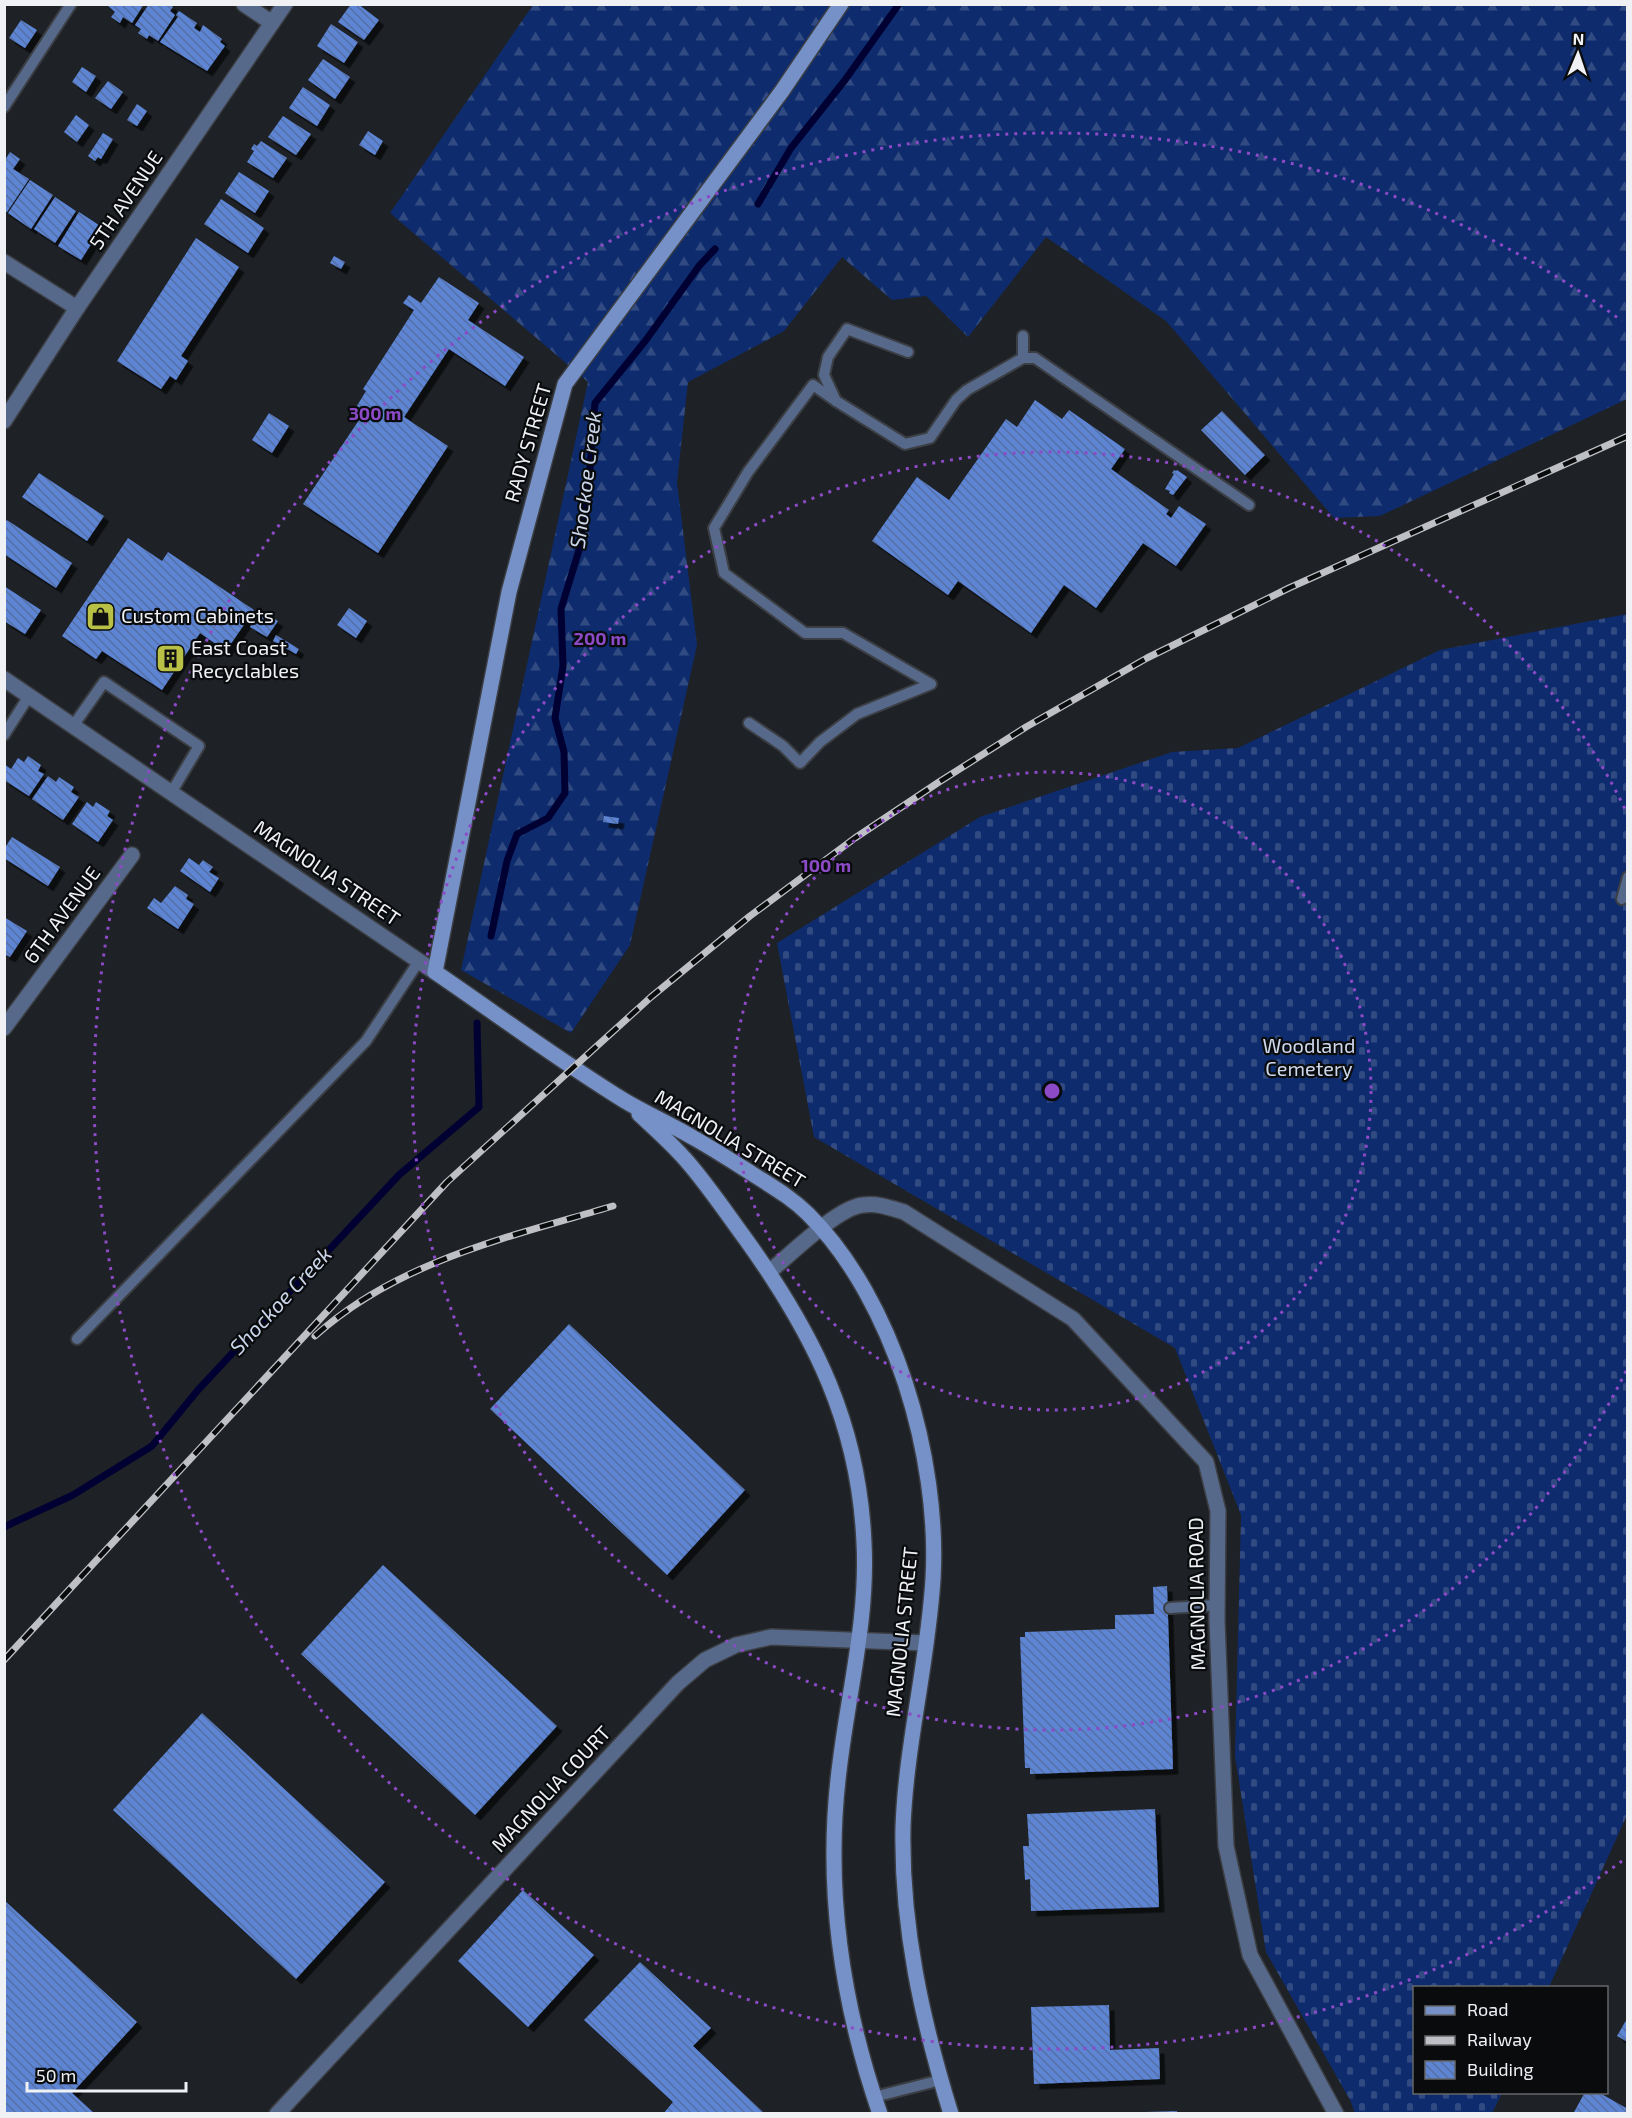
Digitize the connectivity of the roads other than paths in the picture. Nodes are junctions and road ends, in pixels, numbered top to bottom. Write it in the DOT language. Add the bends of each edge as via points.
graph roads {
  1 [pos="71,4"];
  2 [pos="244,4"];
  3 [pos="285,4"];
  4 [pos="841,4"];
  5 [pos="272,23"];
  6 [pos="4,107"];
  7 [pos="4,262"];
  8 [pos="77,308"];
  9 [pos="1023,336"];
  10 [pos="908,352"];
  11 [pos="1023,358"];
  12 [pos="836,400"];
  13 [pos="4,420"];
  14 [pos="1249,505"];
  15 [pos="4,679"];
  16 [pos="29,696"];
  17 [pos="749,723"];
  18 [pos="73,726"];
  19 [pos="4,735"];
  20 [pos="171,793"];
  21 [pos="132,855"];
  22 [pos="1628,877"];
  23 [pos="1622,899"];
  24 [pos="419,961"];
  25 [pos="435,972"];
  26 [pos="4,1028"];
  27 [pos="626,1101"];
  28 [pos="821,1228"];
  29 [pos="769,1272"];
  30 [pos="77,1339"];
  31 [pos="1217,1605"];
  32 [pos="1170,1608"];
  33 [pos="859,1640"];
  34 [pos="926,1643"];
  35 [pos="941,2080"];
  36 [pos="874,2097"];
  37 [pos="277,2114"];
  38 [pos="880,2114"];
  39 [pos="951,2114"];
  40 [pos="1336,2114"];
  1 -- 6 [label="lane"];
  2 -- 5 [label="street"];
  3 -- 5 [label="street, 5TH AVENUE"];
  4 -- 25 [label="main road, RADY STREET" via="782,91 565,384 509,592"];
  5 -- 8 [label="street, 5TH AVENUE"];
  7 -- 8 [label="street"];
  8 -- 13 [label="street, 5TH AVENUE"];
  9 -- 11 [label="lane"];
  10 -- 12 [label="lane" via="847,329 828,357 824,375"];
  11 -- 12 [label="lane" via="967,390 930,438 905,444"];
  11 -- 14 [label="lane" via="1035,357"];
  12 -- 17 [label="lane" via="813,385 748,472 714,528 724,573 805,633 843,633 931,684 857,714 800,763"];
  15 -- 16 [label="street, MAGNOLIA STREET"];
  16 -- 18 [label="street, MAGNOLIA STREET"];
  16 -- 19 [label="lane"];
  18 -- 20 [label="street, MAGNOLIA STREET"];
  18 -- 20 [label="lane" via="104,682 200,746"];
  20 -- 24 [label="street, MAGNOLIA STREET"];
  21 -- 26 [label="street, 6TH AVENUE"];
  22 -- 23 [label="lane"];
  24 -- 25 [label="street, MAGNOLIA STREET"];
  24 -- 30 [label="lane" via="366,1041"];
  25 -- 27 [label="main road, MAGNOLIA STREET"];
  27 -- 28 [label="main road, MAGNOLIA STREET" via="692,1136 788,1197"];
  27 -- 29 [label="main road, MAGNOLIA STREET" via="684,1158"];
  28 -- 29 [label="street, MAGNOLIA ROAD"];
  28 -- 31 [label="street, MAGNOLIA ROAD" via="844,1211 864,1204 904,1212 1073,1319 1206,1462 1218,1511"];
  28 -- 34 [label="main road, MAGNOLIA STREET" via="862,1287 883,1326 919,1432 927,1467 934,1539"];
  29 -- 33 [label="main road, MAGNOLIA STREET" via="805,1330 849,1439 865,1546"];
  31 -- 32 [label="lane"];
  31 -- 40 [label="street, MAGNOLIA ROAD" via="1227,1846 1250,1955"];
  33 -- 34 [label="street, MAGNOLIA COURT"];
  33 -- 36 [label="main road, MAGNOLIA STREET" via="836,1793 833,1875 847,1990"];
  33 -- 37 [label="street, MAGNOLIA COURT" via="771,1637 736,1645 705,1660 678,1683"];
  34 -- 35 [label="main road, MAGNOLIA STREET" via="909,1757 904,1866 915,1977"];
  35 -- 36 [label="lane"];
  35 -- 39 [label="main road, MAGNOLIA STREET"];
  36 -- 38 [label="main road, MAGNOLIA STREET"];
}
